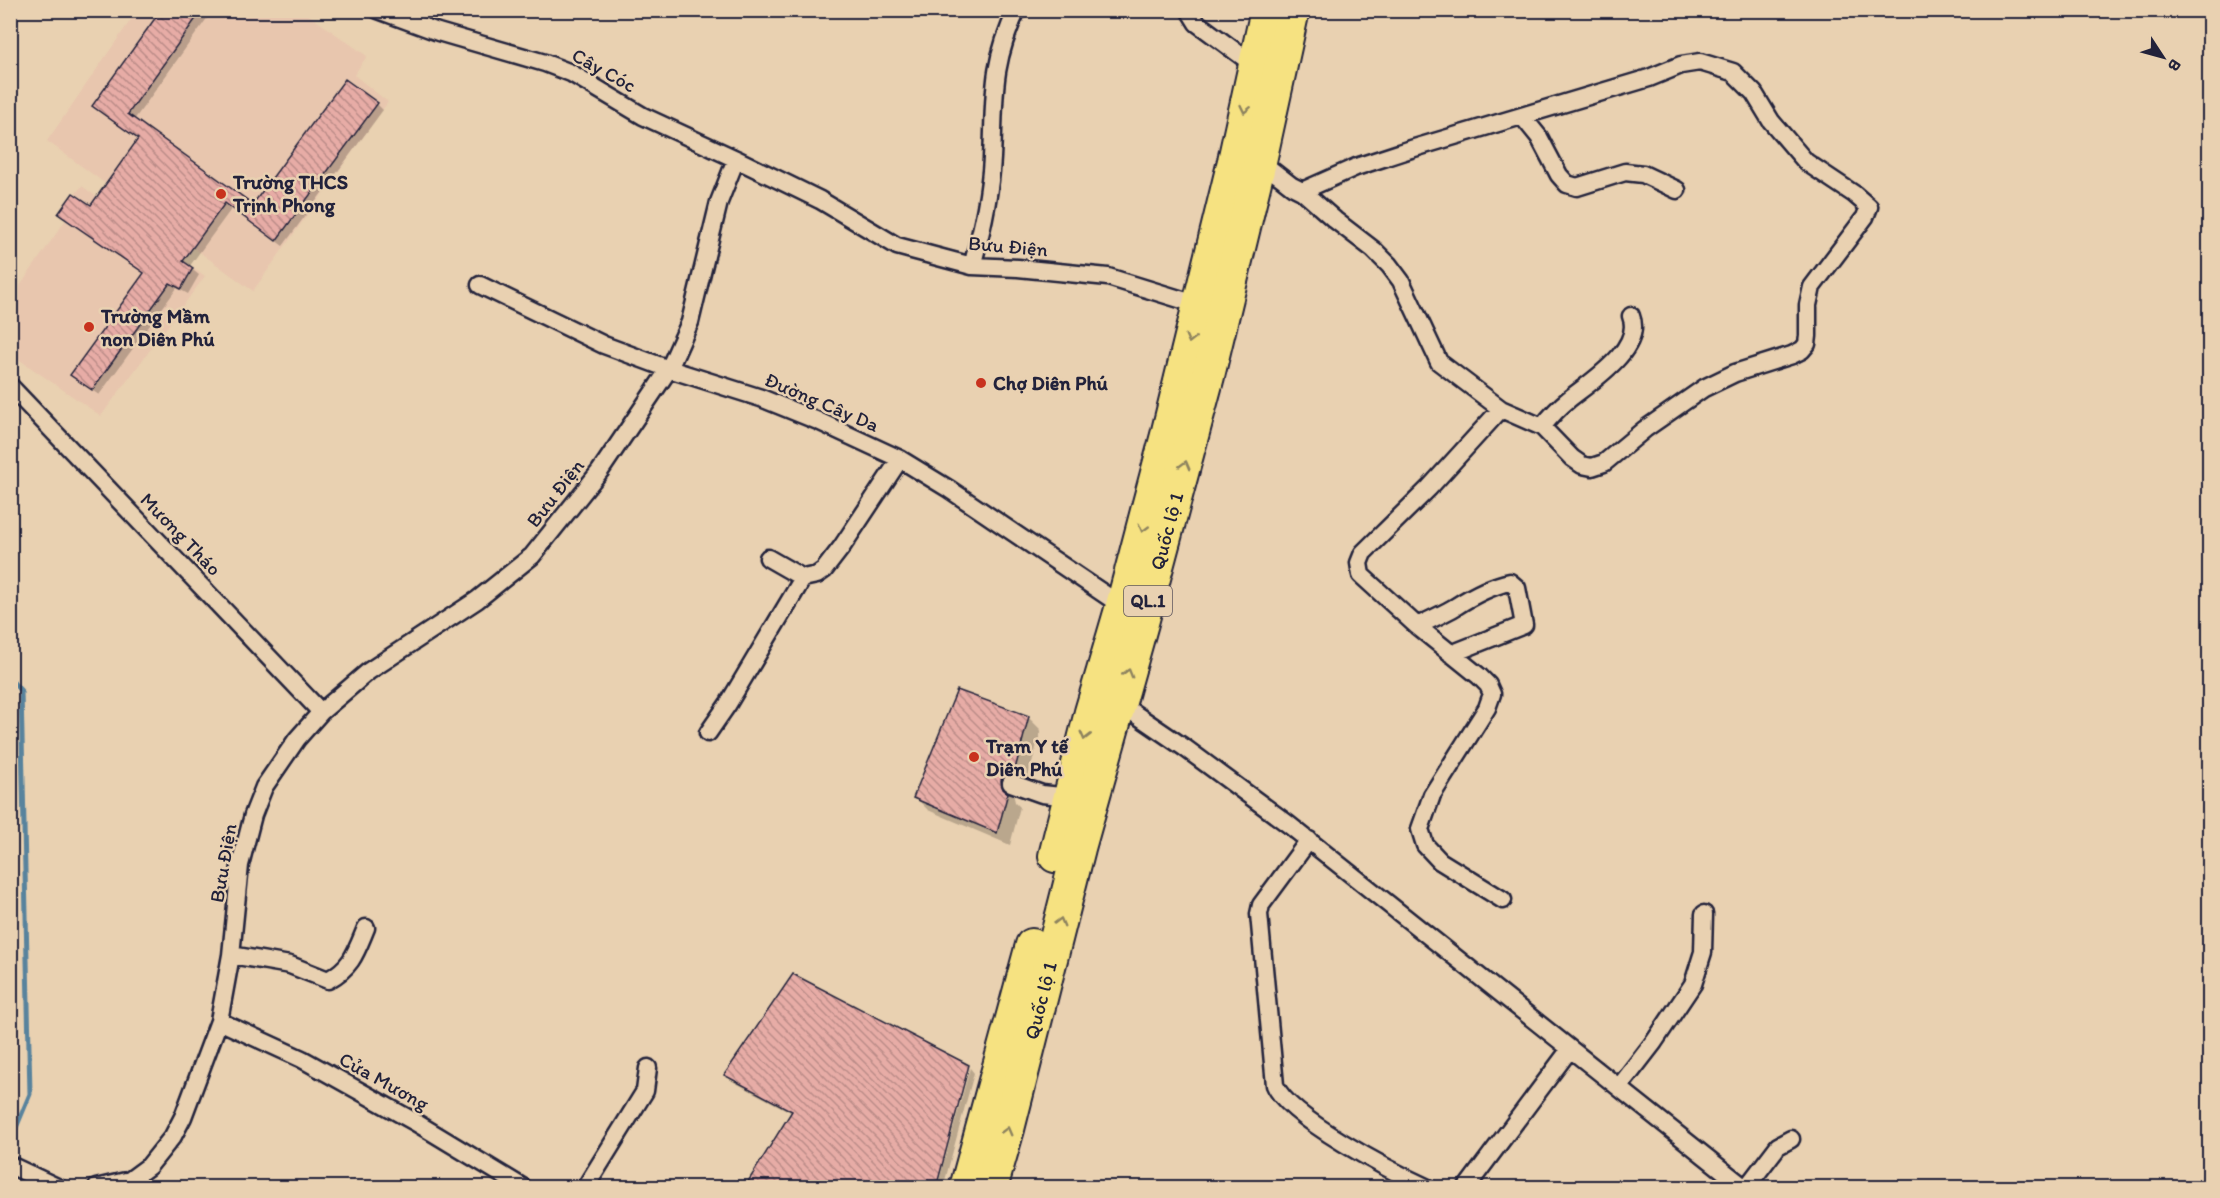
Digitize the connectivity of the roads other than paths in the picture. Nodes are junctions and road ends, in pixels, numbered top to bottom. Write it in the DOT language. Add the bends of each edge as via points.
graph roads {
  1 [pos="378,10"];
  2 [pos="1017,10"];
  3 [pos="1189,10"];
  4 [pos="1267,10"];
  5 [pos="1293,10"];
  6 [pos="1254,65"];
  7 [pos="1522,116"];
  8 [pos="736,159"];
  9 [pos="1260,161"];
  10 [pos="1677,190"];
  11 [pos="1302,191"];
  12 [pos="972,266"];
  13 [pos="480,285"];
  14 [pos="1199,305"];
  15 [pos="1632,316"];
  16 [pos="669,369"];
  17 [pos="10,386"];
  18 [pos="1501,409"];
  19 [pos="1542,427"];
  20 [pos="900,459"];
  21 [pos="768,558"];
  22 [pos="803,578"];
  23 [pos="1122,606"];
  24 [pos="1417,626"];
  25 [pos="1451,654"];
  26 [pos="1119,703"];
  27 [pos="321,712"];
  28 [pos="708,733"];
  29 [pos="1011,783"];
  30 [pos="1070,797"];
  31 [pos="1309,840"];
  32 [pos="1503,900"];
  33 [pos="1704,914"];
  34 [pos="366,928"];
  35 [pos="231,955"];
  36 [pos="219,1022"];
  37 [pos="1570,1049"];
  38 [pos="648,1068"];
  39 [pos="1620,1086"];
  40 [pos="1791,1139"];
  41 [pos="16,1167"];
  42 [pos="59,1188"];
  43 [pos="96,1188"];
  44 [pos="524,1188"];
  45 [pos="585,1188"];
  46 [pos="966,1188"];
  47 [pos="991,1188"];
  48 [pos="1428,1188"];
  49 [pos="1466,1188"];
  50 [pos="1745,1188"];
  1 -- 8 [label="street, Cây Cóc" via="571,73 643,116"];
  2 -- 12 [label="street" via="996,69 989,192"];
  3 -- 6 [label="street" via="1197,23"];
  4 -- 6 [label="highway, Quốc lộ 1 / QL.1"];
  5 -- 9 [label="highway, Quốc lộ 1 / QL.1"];
  6 -- 14 [label="highway, Quốc lộ 1 / QL.1, one-way"];
  7 -- 10 [label="street" via="1567,184 1577,187 1625,172 1643,174"];
  7 -- 11 [label="street" via="1356,167"];
  7 -- 19 [label="street" via="1682,65 1716,65 1732,72 1754,93 1771,121 1806,162 1869,207 1812,287 1809,336 1802,350 1704,388 1604,463 1592,467 1572,458"];
  8 -- 12 [label="street, Bưu Điện" via="820,200 897,246"];
  8 -- 16 [label="street, Bưu Điện" via="719,202 690,322"];
  9 -- 11 [label="street"];
  26 -- 9 [label="highway, Quốc lộ 1 / QL.1, one-way" via="1192,439"];
  11 -- 18 [label="street" via="1389,265 1401,281 1439,362"];
  12 -- 14 [label="street, Bưu Điện" via="1108,277"];
  13 -- 16 [label="street, Đường Cây Da" via="604,345"];
  14 -- 23 [label="highway, Quốc lộ 1 / QL.1, one-way"];
  15 -- 19 [label="street" via="1634,333 1619,356"];
  16 -- 20 [label="street, Đường Cây Da" via="761,398"];
  16 -- 27 [label="street, Bưu Điện" via="600,471 532,556 477,600 369,670"];
  17 -- 27 [label="street, Mương Tháo"];
  18 -- 19 [label="street"];
  18 -- 24 [label="street" via="1430,488 1363,553 1359,563 1360,575"];
  20 -- 22 [label="street" via="832,560 817,575"];
  20 -- 23 [label="street, Đường Cây Da"];
  21 -- 22 [label="street"];
  22 -- 28 [label="street"];
  23 -- 30 [label="highway, Quốc lộ 1 / QL.1, one-way"];
  24 -- 25 [label="street"];
  24 -- 25 [label="street" via="1502,583 1510,582 1517,588 1524,625"];
  25 -- 32 [label="street" via="1479,676 1492,694 1432,795 1419,829 1425,845 1440,861"];
  26 -- 31 [label="street"];
  47 -- 26 [label="highway, Quốc lộ 1 / QL.1, one-way"];
  27 -- 35 [label="street, Bưu Điện" via="281,761 264,787 253,815 240,865"];
  29 -- 30 [label="street" via="1042,795"];
  30 -- 46 [label="highway, Quốc lộ 1 / QL.1"];
  31 -- 37 [label="street"];
  31 -- 48 [label="street" via="1261,905 1259,914 1275,1084 1287,1103 1324,1130"];
  33 -- 39 [label="street" via="1703,952 1693,984"];
  34 -- 35 [label="street" via="354,958 328,980 290,965"];
  35 -- 36 [label="street, Bưu Điện"];
  36 -- 43 [label="street, Bưu Điện" via="183,1117 160,1155 130,1180"];
  36 -- 44 [label="street, Cửa Mương" via="302,1059"];
  37 -- 39 [label="street"];
  37 -- 49 [label="street"];
  38 -- 45 [label="street" via="645,1090"];
  39 -- 50 [label="street"];
  40 -- 50 [label="street" via="1778,1146"];
  41 -- 42 [label="street"];
}
